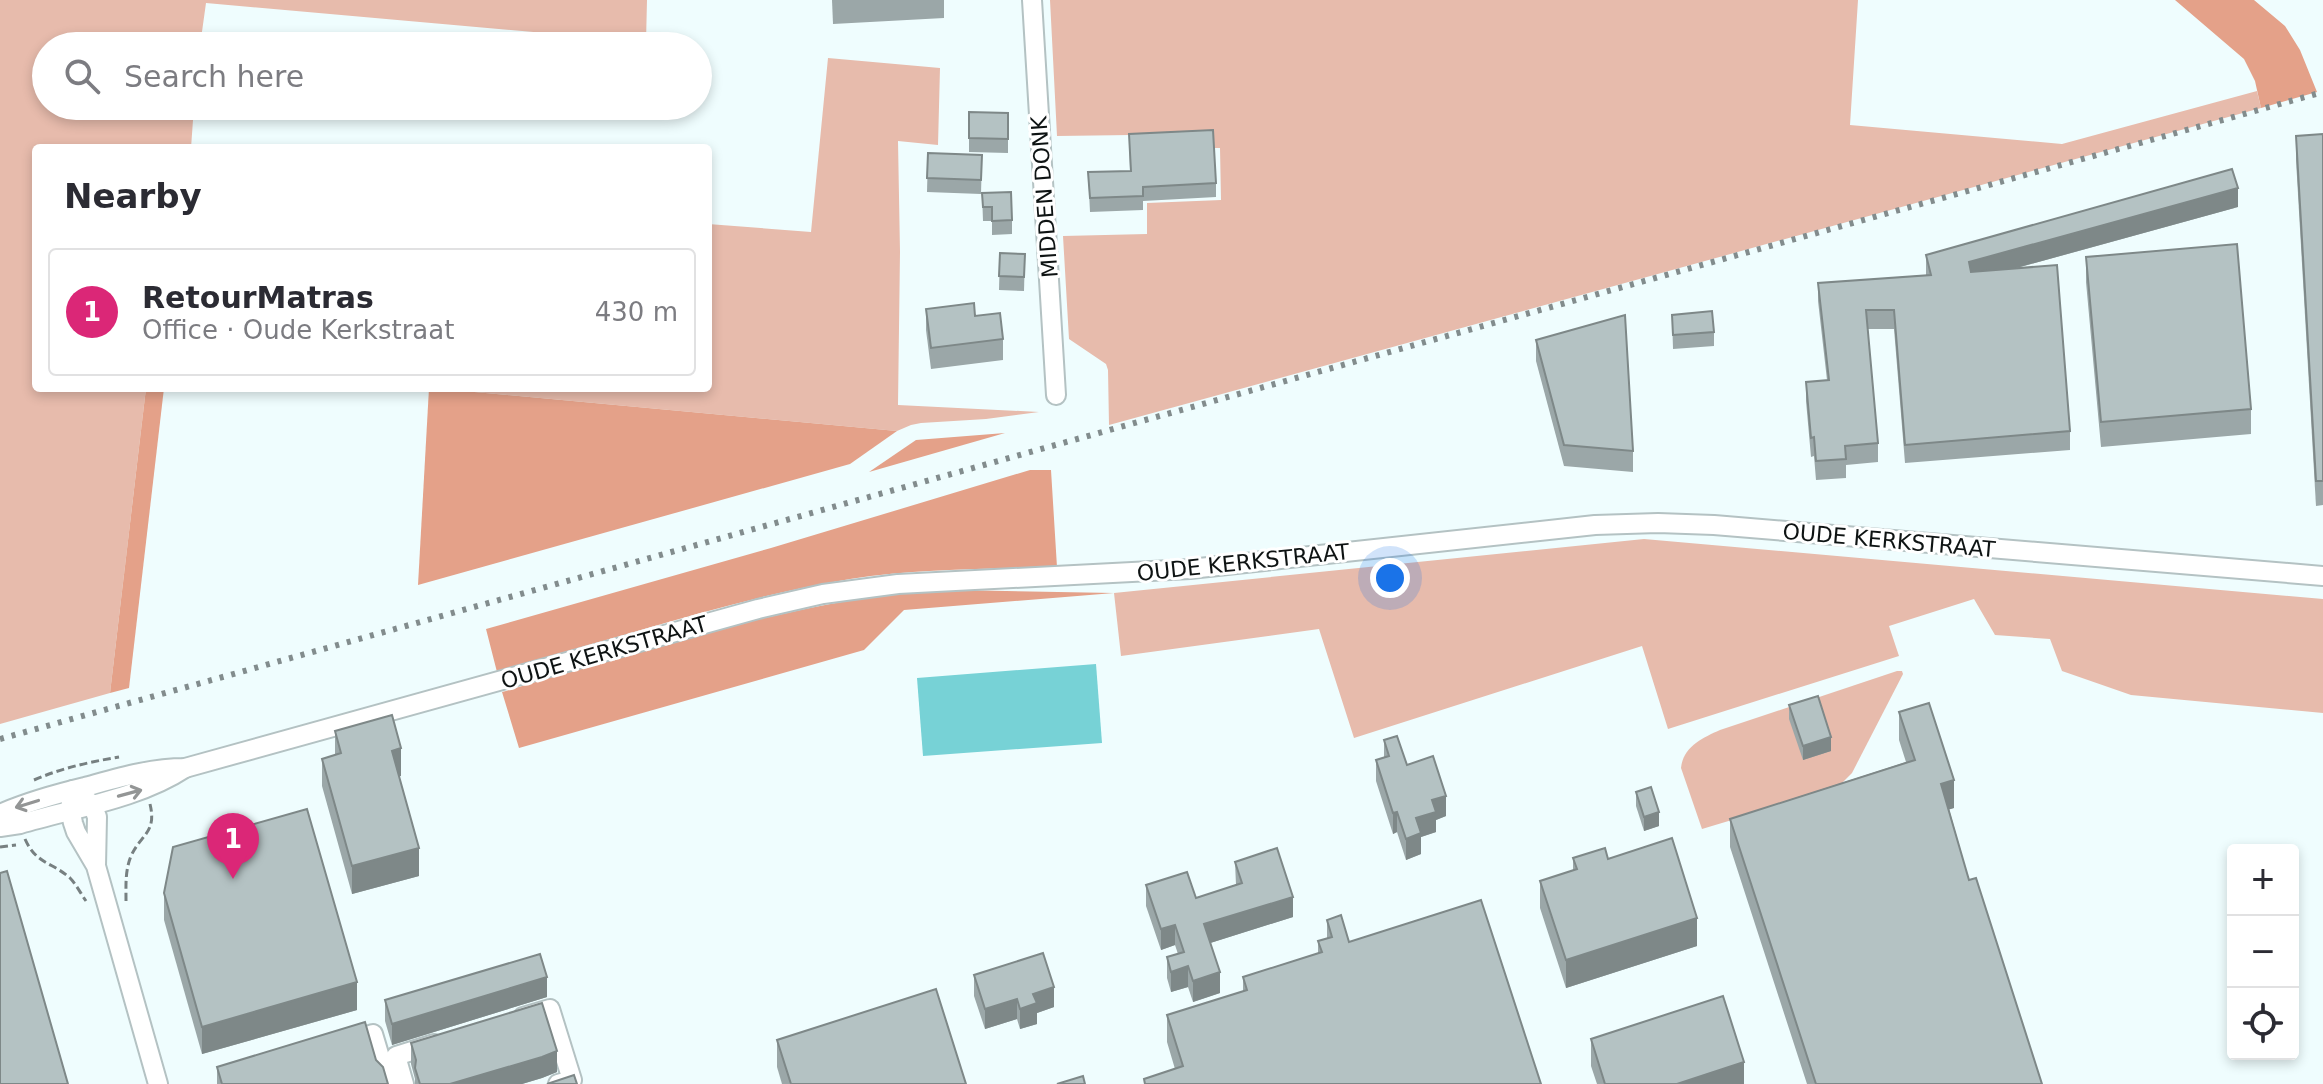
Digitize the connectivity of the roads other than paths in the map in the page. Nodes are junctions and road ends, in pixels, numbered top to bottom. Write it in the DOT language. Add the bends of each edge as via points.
graph roads {
  1 [pos="1032,0"];
  2 [pos="1056,395"];
  3 [pos="2323,576"];
  4 [pos="185,768"];
  5 [pos="73,790"];
  6 [pos="92,804"];
  7 [pos="70,809"];
  8 [pos="0,814"];
  9 [pos="0,827"];
  10 [pos="96,866"];
  11 [pos="508,1022"];
  12 [pos="452,1039"];
  13 [pos="329,1048"];
  14 [pos="158,1084"];
  15 [pos="388,1084"];
  16 [pos="404,1084"];
  17 [pos="558,1084"];
  1 -- 2 [label="street, MIDDEN DONK"];
  3 -- 4 [label="street, OUDE KERKSTRAAT" via="1658,523 1595,525 1190,569 898,584 758,609"];
  4 -- 5 [label="street, OUDE KERKSTRAAT" via="140,772"];
  6 -- 4 [label="street, OUDE KERKSTRAAT, one-way" via="146,789"];
  5 -- 6 [label="street"];
  5 -- 7 [label="street"];
  5 -- 8 [label="street, OUDE KERKSTRAAT, one-way"];
  6 -- 7 [label="street, OUDE KERKSTRAAT"];
  6 -- 10 [label="street" via="98,827"];
  7 -- 9 [label="street, OUDE KERKSTRAAT"];
  7 -- 10 [label="street" via="76,832"];
  10 -- 14 [label="street"];
  11 -- 17 [label="street" via="550,1009 572,1080"];
  12 -- 16 [label="street" via="396,1056"];
  13 -- 15 [label="street" via="373,1034"];
}
